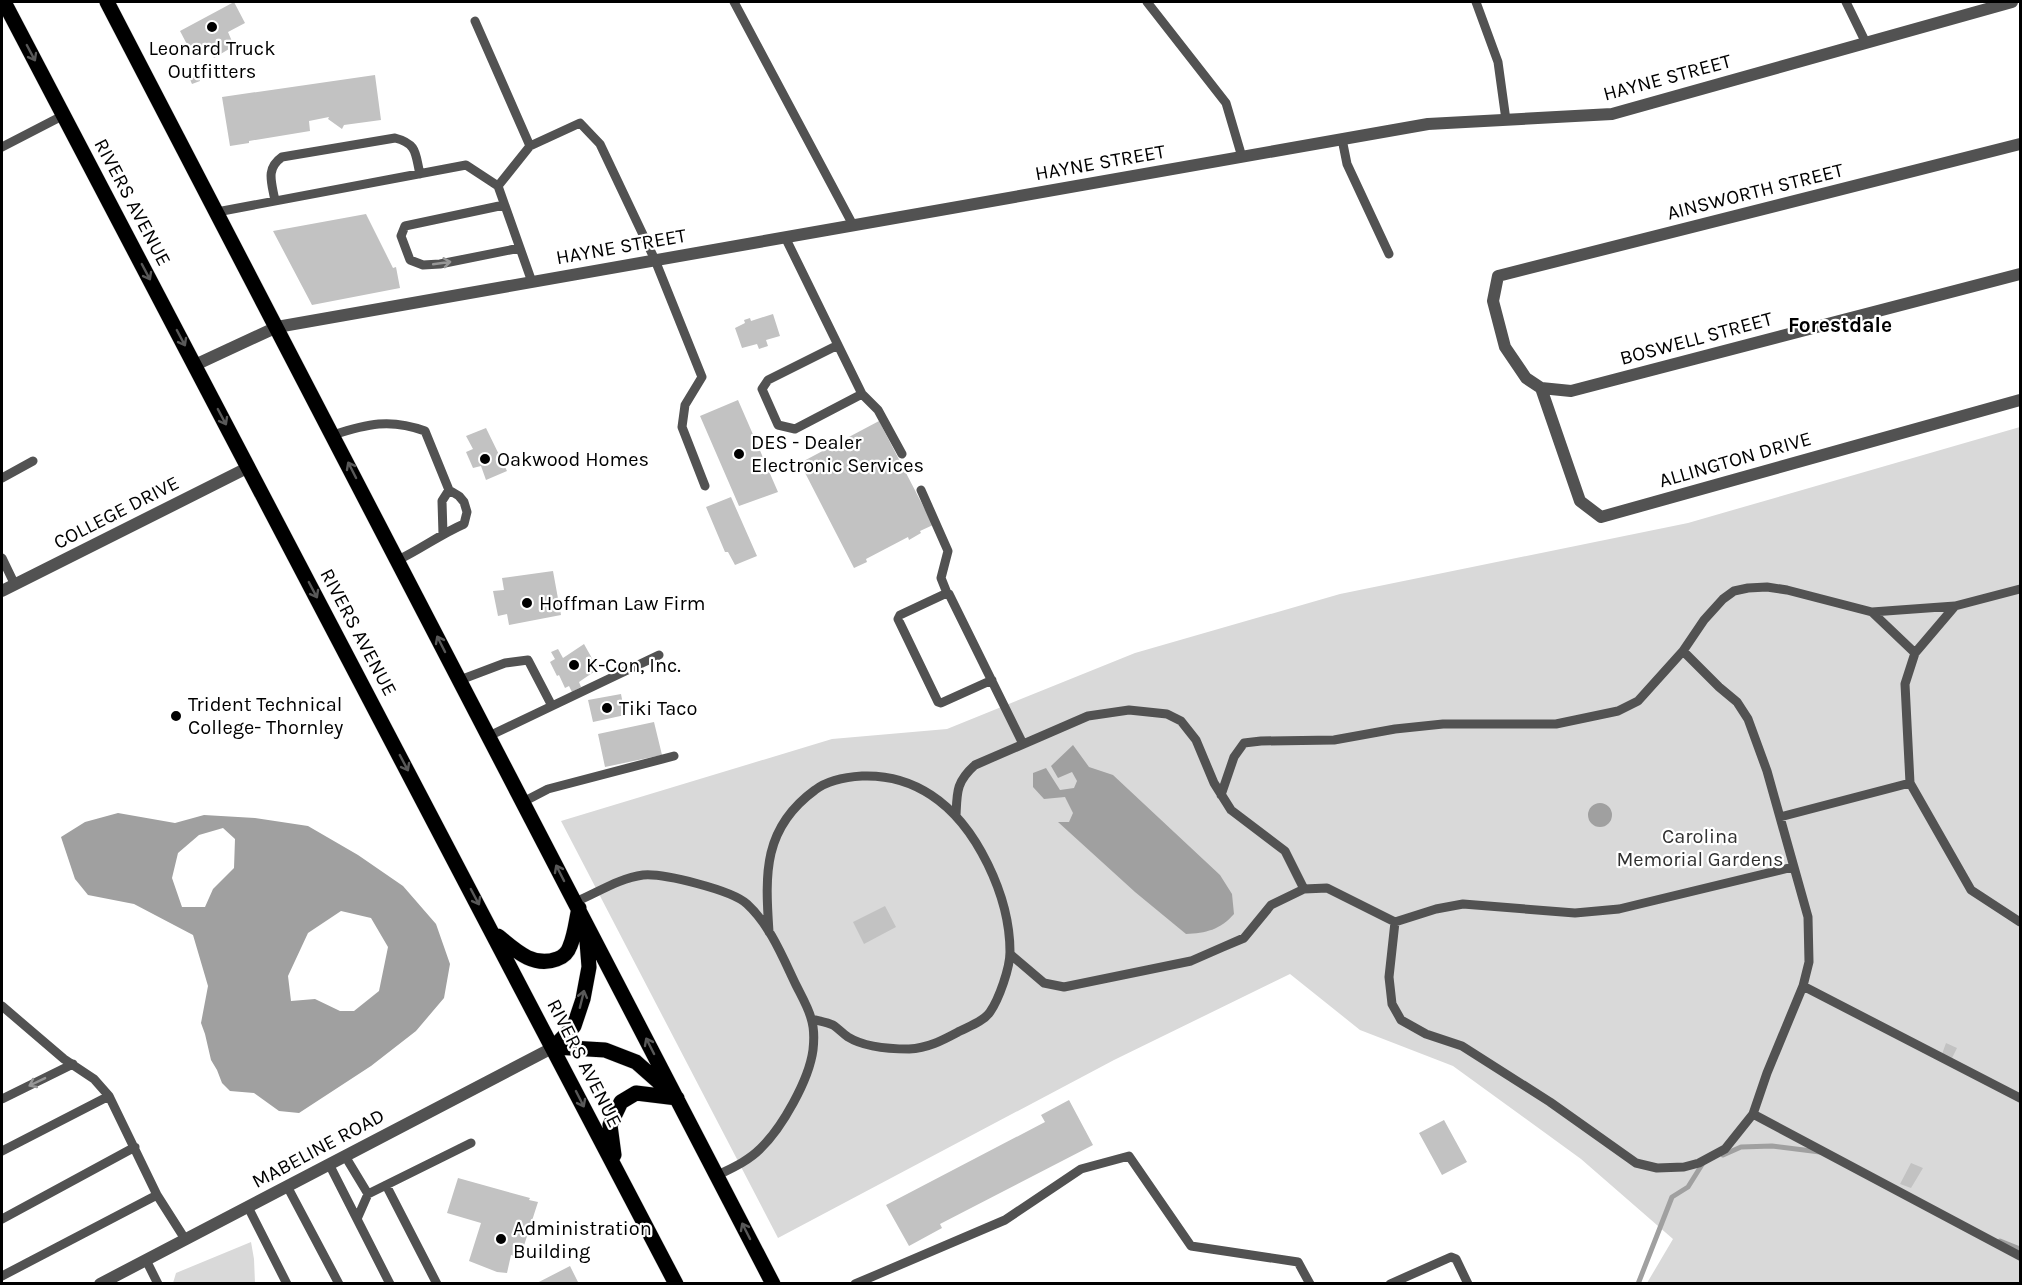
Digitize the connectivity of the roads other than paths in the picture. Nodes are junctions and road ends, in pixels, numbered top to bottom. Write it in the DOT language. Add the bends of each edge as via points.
graph roads {
  1 [pos="4,2"];
  2 [pos="107,2"];
  3 [pos="734,2"];
  4 [pos="1147,2"];
  5 [pos="1476,2"];
  6 [pos="1846,2"];
  7 [pos="2012,2"];
  8 [pos="475,21"];
  9 [pos="1866,43"];
  10 [pos="64,115"];
  11 [pos="1506,120"];
  12 [pos="1342,139"];
  13 [pos="2020,144"];
  14 [pos="530,146"];
  15 [pos="2,147"];
  16 [pos="1242,157"];
  17 [pos="420,174"];
  18 [pos="498,186"];
  19 [pos="276,201"];
  20 [pos="504,205"];
  21 [pos="217,212"];
  22 [pos="853,225"];
  23 [pos="785,237"];
  24 [pos="520,248"];
  25 [pos="1389,254"];
  26 [pos="655,260"];
  27 [pos="2020,274"];
  28 [pos="532,282"];
  29 [pos="278,327"];
  30 [pos="838,345"];
  31 [pos="195,365"];
  32 [pos="1540,388"];
  33 [pos="862,394"];
  34 [pos="2020,400"];
  35 [pos="333,435"];
  36 [pos="903,454"];
  37 [pos="33,461"];
  38 [pos="249,467"];
  39 [pos="2,478"];
  40 [pos="705,486"];
  41 [pos="449,490"];
  42 [pos="921,490"];
  43 [pos="443,534"];
  44 [pos="2,558"];
  45 [pos="398,560"];
  46 [pos="15,585"];
  47 [pos="2020,589"];
  48 [pos="2,591"];
  49 [pos="947,593"];
  50 [pos="1955,606"];
  51 [pos="1872,612"];
  52 [pos="1683,651"];
  53 [pos="1915,653"];
  54 [pos="658,655"];
  55 [pos="460,680"];
  56 [pos="992,680"];
  57 [pos="552,706"];
  58 [pos="489,736"];
  59 [pos="1023,744"];
  60 [pos="674,756"];
  61 [pos="1910,783"];
  62 [pos="1221,795"];
  63 [pos="523,802"];
  64 [pos="956,816"];
  65 [pos="1780,817"];
  66 [pos="1793,867"];
  67 [pos="1304,889"];
  68 [pos="580,910"];
  69 [pos="1395,922"];
  70 [pos="2020,922"];
  71 [pos="769,932"];
  72 [pos="493,933"];
  73 [pos="1011,954"];
  74 [pos="1803,986"];
  75 [pos="2,1006"];
  76 [pos="812,1019"];
  77 [pos="554,1047"];
  78 [pos="73,1064"];
  79 [pos="109,1096"];
  80 [pos="677,1098"];
  81 [pos="2020,1098"];
  82 [pos="2,1099"];
  83 [pos="1753,1114"];
  84 [pos="471,1143"];
  85 [pos="135,1147"];
  86 [pos="2,1151"];
  87 [pos="345,1156"];
  88 [pos="329,1164"];
  89 [pos="616,1169"];
  90 [pos="717,1175"];
  91 [pos="386,1185"];
  92 [pos="287,1186"];
  93 [pos="368,1194"];
  94 [pos="157,1195"];
  95 [pos="248,1207"];
  96 [pos="2,1219"];
  97 [pos="357,1219"];
  98 [pos="185,1239"];
  99 [pos="2020,1256"];
  100 [pos="146,1260"];
  101 [pos="1412,1274"];
  102 [pos="2,1276"];
  103 [pos="672,1282"];
  104 [pos="100,1284"];
  105 [pos="158,1284"];
  106 [pos="287,1284"];
  107 [pos="339,1284"];
  108 [pos="390,1284"];
  109 [pos="437,1284"];
  110 [pos="773,1284"];
  111 [pos="855,1284"];
  112 [pos="1310,1284"];
  113 [pos="1390,1284"];
  114 [pos="1417,1284"];
  115 [pos="1468,1284"];
  1 -- 10 [label="main road, RIVERS AVENUE, one-way"];
  2 -- 21 [label="main road"];
  3 -- 22 [label="lane"];
  4 -- 16 [label="lane" via="1226,103"];
  5 -- 11 [label="lane" via="1498,62"];
  6 -- 9 [label="lane"];
  7 -- 9 [label="street, HAYNE STREET"];
  8 -- 14 [label="lane"];
  9 -- 11 [label="street, HAYNE STREET" via="1612,114"];
  10 -- 15 [label="lane"];
  10 -- 31 [label="main road, RIVERS AVENUE, one-way"];
  11 -- 12 [label="street, HAYNE STREET" via="1428,124"];
  12 -- 16 [label="street, HAYNE STREET"];
  12 -- 25 [label="lane" via="1347,164"];
  13 -- 32 [label="street, AINSWORTH STREET" via="1498,276 1493,301 1505,347 1526,378"];
  14 -- 18 [label="lane"];
  14 -- 26 [label="lane" via="580,123 600,144"];
  16 -- 22 [label="street, HAYNE STREET"];
  17 -- 18 [label="lane" via="466,165"];
  17 -- 19 [label="lane"];
  17 -- 19 [label="lane" via="414,146 395,138 282,157 274,163 271,173"];
  18 -- 20 [label="lane"];
  19 -- 21 [label="lane"];
  20 -- 24 [label="lane"];
  20 -- 24 [label="lane, one-way" via="405,226 401,236 410,260 423,265"];
  21 -- 29 [label="main road"];
  22 -- 23 [label="street, HAYNE STREET"];
  23 -- 26 [label="street, HAYNE STREET"];
  23 -- 30 [label="lane"];
  24 -- 28 [label="lane"];
  26 -- 28 [label="street, HAYNE STREET"];
  26 -- 40 [label="lane" via="702,377 685,405 682,427"];
  27 -- 32 [label="street, BOSWELL STREET" via="1571,391"];
  28 -- 29 [label="street, HAYNE STREET"];
  29 -- 31 [label="street, HAYNE STREET"];
  29 -- 35 [label="main road"];
  30 -- 33 [label="lane"];
  30 -- 33 [label="lane" via="768,380 762,389 778,425 795,429"];
  31 -- 38 [label="main road, RIVERS AVENUE, one-way"];
  32 -- 34 [label="street, ALLINGTON DRIVE" via="1580,501 1601,517"];
  33 -- 36 [label="lane" via="878,410"];
  35 -- 41 [label="lane" via="364,424 406,424 425,430"];
  45 -- 35 [label="main road, one-way"];
  37 -- 39 [label="lane"];
  38 -- 46 [label="street, COLLEGE DRIVE"];
  38 -- 72 [label="main road, RIVERS AVENUE, one-way"];
  41 -- 43 [label="lane" via="442,501"];
  41 -- 43 [label="lane" via="464,502 467,519"];
  42 -- 49 [label="lane" via="948,551 941,578"];
  43 -- 45 [label="lane"];
  44 -- 46 [label="lane"];
  55 -- 45 [label="main road, one-way"];
  46 -- 48 [label="street, COLLEGE DRIVE"];
  47 -- 50 [label="lane"];
  49 -- 56 [label="lane"];
  49 -- 56 [label="lane" via="898,619 938,702"];
  50 -- 51 [label="lane"];
  50 -- 53 [label="lane"];
  51 -- 52 [label="lane" via="1784,590 1748,588 1723,599"];
  51 -- 53 [label="lane"];
  52 -- 62 [label="lane" via="1638,700 1618,711 1589,718 1556,724 1443,724 1334,740 1244,743 1231,764"];
  52 -- 65 [label="lane" via="1737,702 1748,719"];
  53 -- 61 [label="lane" via="1905,684"];
  54 -- 57 [label="lane"];
  55 -- 57 [label="lane" via="505,663 528,660"];
  55 -- 58 [label="main road"];
  56 -- 59 [label="lane"];
  57 -- 58 [label="lane"];
  58 -- 63 [label="main road"];
  59 -- 62 [label="lane" via="1088,716 1129,710 1167,714 1181,721 1196,740"];
  59 -- 64 [label="lane" via="975,765 962,776"];
  60 -- 63 [label="lane" via="548,789"];
  61 -- 65 [label="lane"];
  61 -- 70 [label="lane" via="1971,890"];
  62 -- 67 [label="lane" via="1231,810 1285,851"];
  68 -- 63 [label="main road, one-way"];
  64 -- 71 [label="lane" via="917,787 881,776 848,777 820,786 799,801 773,840 767,883"];
  64 -- 73 [label="lane" via="990,868 1008,926"];
  65 -- 66 [label="lane"];
  66 -- 69 [label="lane" via="1619,909 1575,913 1463,904"];
  66 -- 74 [label="lane" via="1808,917 1809,962"];
  67 -- 69 [label="lane" via="1327,888"];
  67 -- 73 [label="lane" via="1271,905 1244,938 1191,961 1064,987 1044,983"];
  68 -- 71 [label="lane" via="616,883 658,875 735,896 747,904"];
  68 -- 72 [label="main road" via="570,946 555,960 529,959"];
  77 -- 68 [label="main road, one-way" via="574,1026 583,999 589,967"];
  80 -- 68 [label="main road, one-way"];
  69 -- 83 [label="lane" via="1389,977 1392,1004 1401,1020 1426,1034 1462,1046 1636,1162 1657,1168 1699,1163 1725,1149"];
  71 -- 76 [label="lane"];
  72 -- 77 [label="main road, RIVERS AVENUE"];
  73 -- 76 [label="lane" via="989,1013 930,1047 867,1045 832,1024"];
  74 -- 81 [label="lane"];
  74 -- 83 [label="lane"];
  75 -- 78 [label="lane"];
  76 -- 90 [label="lane" via="809,1072 791,1109 761,1149"];
  77 -- 80 [label="main road" via="605,1050 636,1062"];
  77 -- 87 [label="street, MABELINE ROAD"];
  77 -- 89 [label="main road, RIVERS AVENUE, one-way"];
  78 -- 79 [label="lane"];
  78 -- 82 [label="lane, one-way"];
  79 -- 85 [label="lane"];
  79 -- 86 [label="lane"];
  80 -- 89 [label="main road" via="636,1093 621,1102 610,1125"];
  80 -- 90 [label="main road"];
  83 -- 99 [label="lane"];
  84 -- 91 [label="lane"];
  85 -- 94 [label="lane"];
  85 -- 96 [label="lane"];
  87 -- 88 [label="street, MABELINE ROAD"];
  87 -- 93 [label="lane"];
  88 -- 92 [label="street, MABELINE ROAD"];
  88 -- 97 [label="lane"];
  89 -- 103 [label="main road, RIVERS AVENUE"];
  110 -- 90 [label="main road, one-way"];
  91 -- 93 [label="lane"];
  91 -- 109 [label="lane"];
  92 -- 95 [label="street, MABELINE ROAD"];
  92 -- 107 [label="lane"];
  93 -- 97 [label="lane"];
  94 -- 98 [label="lane"];
  94 -- 102 [label="lane"];
  95 -- 98 [label="street, MABELINE ROAD"];
  95 -- 106 [label="lane"];
  97 -- 108 [label="lane"];
  98 -- 100 [label="street, MABELINE ROAD"];
  100 -- 104 [label="street, MABELINE ROAD"];
  100 -- 105 [label="lane"];
  101 -- 113 [label="lane"];
  101 -- 114 [label="lane"];
  101 -- 115 [label="lane" via="1451,1257"];
  111 -- 112 [label="lane" via="1005,1220 1081,1169 1129,1156 1191,1246 1299,1262"];
}
